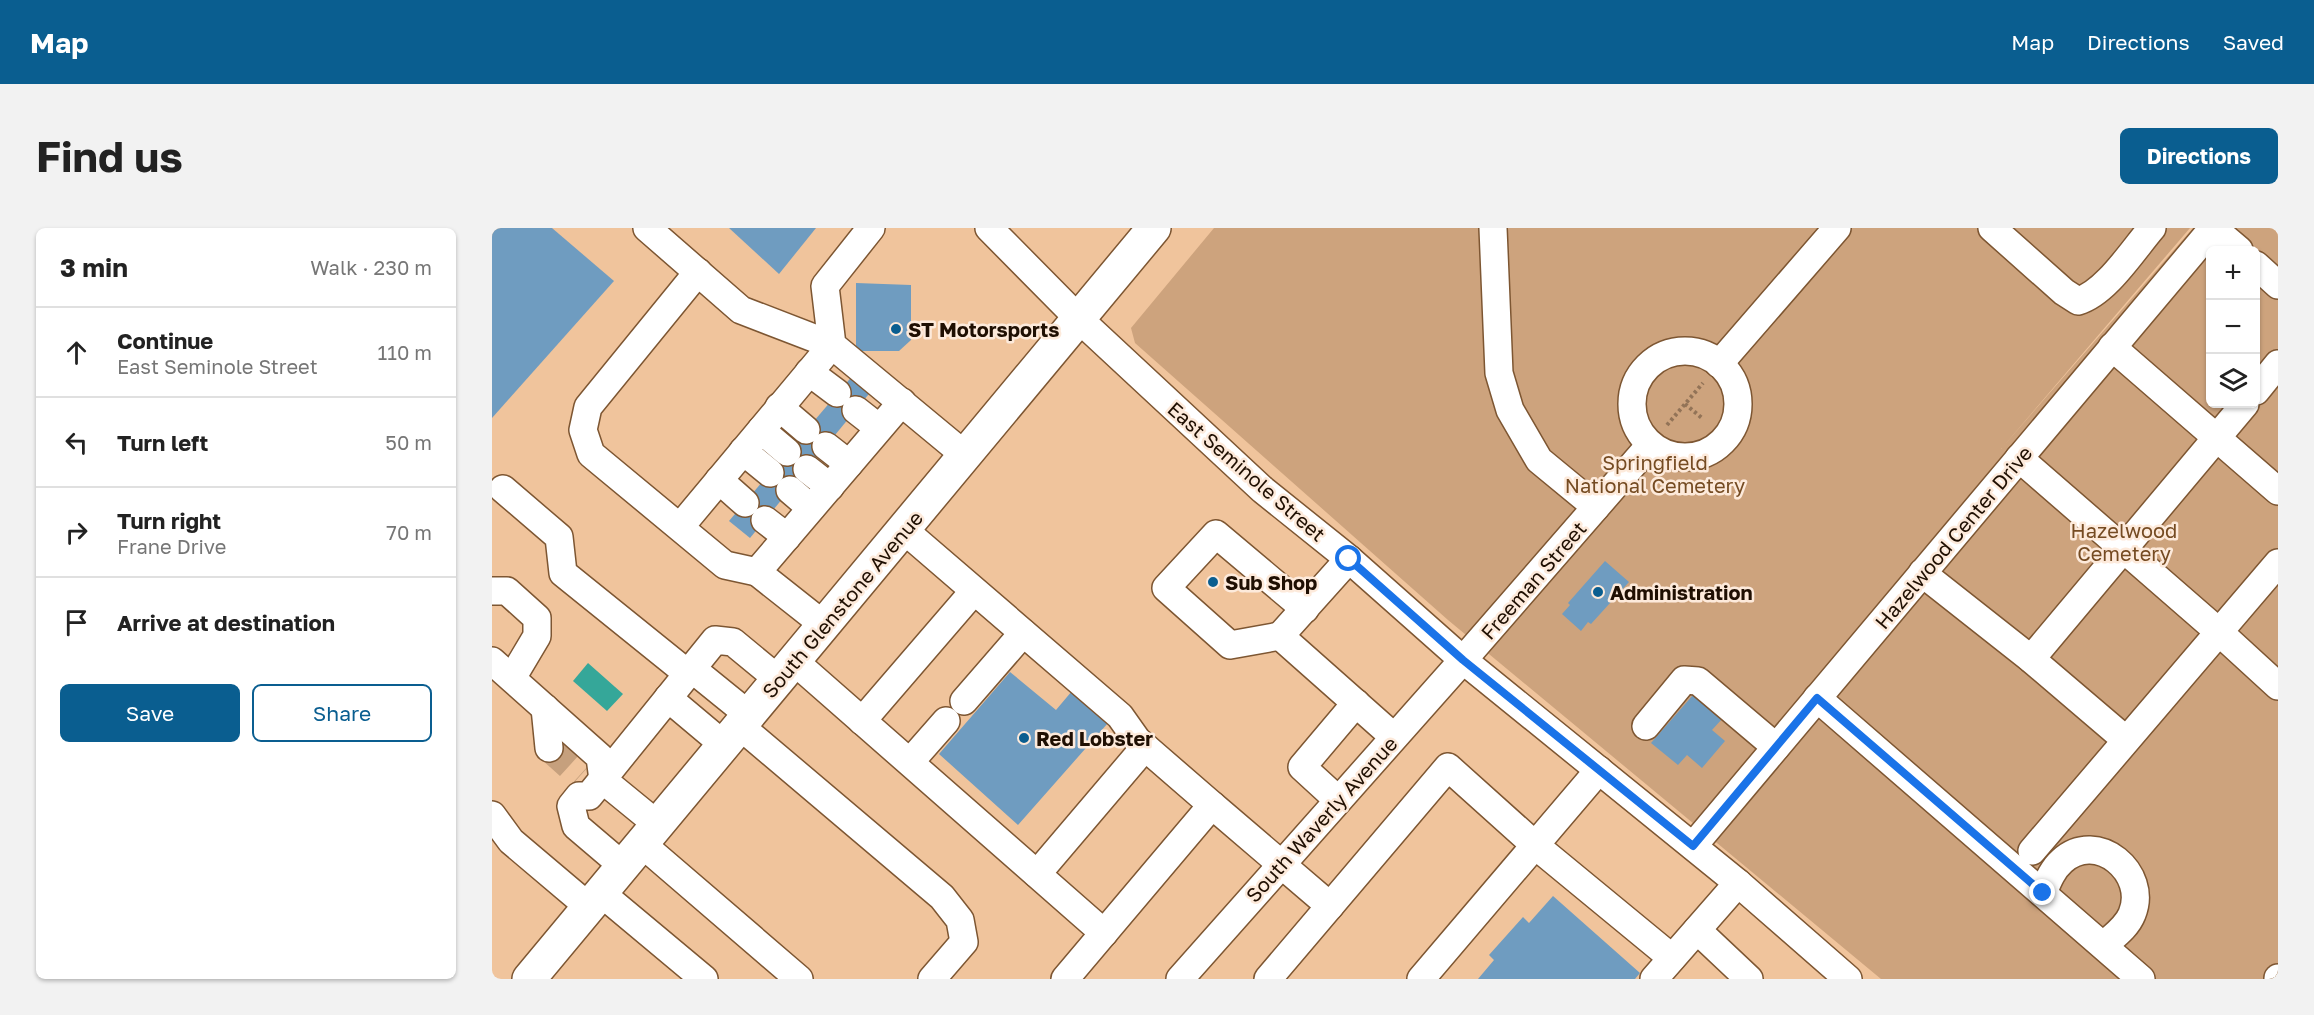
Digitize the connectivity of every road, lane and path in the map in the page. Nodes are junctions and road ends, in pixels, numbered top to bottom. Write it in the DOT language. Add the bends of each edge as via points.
graph roads {
  1 [pos="647,228"];
  2 [pos="871,228"];
  3 [pos="989,228"];
  4 [pos="1154,228"];
  5 [pos="1493,228"];
  6 [pos="1837,228"];
  7 [pos="1992,228"];
  8 [pos="2152,228"];
  9 [pos="2213,228"];
  10 [pos="2234,246"];
  11 [pos="2260,269"];
  12 [pos="698,273"];
  13 [pos="2278,285"];
  14 [pos="1080,319"];
  15 [pos="832,345"];
  16 [pos="2112,347"];
  17 [pos="1719,364"];
  18 [pos="2278,364"];
  19 [pos="809,372"];
  20 [pos="2260,386"];
  21 [pos="902,402"];
  22 [pos="1685,404"];
  23 [pos="779,408"];
  24 [pos="2241,408"];
  25 [pos="1701,418"];
  26 [pos="879,428"];
  27 [pos="760,430"];
  28 [pos="2216,437"];
  29 [pos="1650,445"];
  30 [pos="743,451"];
  31 [pos="966,456"];
  32 [pos="2019,458"];
  33 [pos="849,464"];
  34 [pos="718,480"];
  35 [pos="830,486"];
  36 [pos="503,489"];
  37 [pos="2278,491"];
  38 [pos="745,503"];
  39 [pos="1596,507"];
  40 [pos="811,508"];
  41 [pos="765,520"];
  42 [pos="680,527"];
  43 [pos="904,530"];
  44 [pos="787,537"];
  45 [pos="2122,550"];
  46 [pos="1349,559"];
  47 [pos="2278,563"];
  48 [pos="757,572"];
  49 [pos="1922,573"];
  50 [pos="492,591"];
  51 [pos="974,591"];
  52 [pos="1305,609"];
  53 [pos="824,625"];
  54 [pos="2219,632"];
  55 [pos="1023,633"];
  56 [pos="1280,636"];
  57 [pos="2031,659"];
  58 [pos="1463,660"];
  59 [pos="492,661"];
  60 [pos="689,671"];
  61 [pos="787,671"];
  62 [pos="512,678"];
  63 [pos="2278,686"];
  64 [pos="668,698"];
  65 [pos="1817,698"];
  66 [pos="964,701"];
  67 [pos="1356,703"];
  68 [pos="545,708"];
  69 [pos="862,721"];
  70 [pos="946,721"];
  71 [pos="1646,726"];
  72 [pos="738,729"];
  73 [pos="1394,737"];
  74 [pos="2126,740"];
  75 [pos="1145,747"];
  76 [pos="1776,747"];
  77 [pos="549,748"];
  78 [pos="910,762"];
  79 [pos="1599,770"];
  80 [pos="592,778"];
  81 [pos="1338,800"];
  82 [pos="1212,805"];
  83 [pos="492,815"];
  84 [pos="501,837"];
  85 [pos="641,845"];
  86 [pos="1536,846"];
  87 [pos="1693,846"];
  88 [pos="2032,851"];
  89 [pos="1280,865"];
  90 [pos="1037,874"];
  91 [pos="1738,883"];
  92 [pos="2043,893"];
  93 [pos="595,900"];
  94 [pos="1330,906"];
  95 [pos="1697,930"];
  96 [pos="1104,933"];
  97 [pos="2104,945"];
  98 [pos="1672,958"];
  99 [pos="529,979"];
  100 [pos="705,979"];
  101 [pos="799,979"];
  102 [pos="932,979"];
  103 [pos="1065,979"];
  104 [pos="1180,979"];
  105 [pos="1268,979"];
  106 [pos="1421,979"];
  107 [pos="1654,979"];
  108 [pos="1749,979"];
  109 [pos="1848,979"];
  110 [pos="2141,979"];
  1 -- 12 [label="street"];
  2 -- 15 [label="street" via="825,286"];
  3 -- 14 [label="street, East Seminole Street"];
  4 -- 14 [label="main road, South Glenstone Avenue"];
  5 -- 39 [label="street" via="1499,374 1510,410 1539,460"];
  6 -- 17 [label="street"];
  7 -- 8 [label="street" via="2078,301 2101,288"];
  9 -- 10 [label="street"];
  9 -- 16 [label="street, Hazelwood Center Drive"];
  11 -- 13 [label="street"];
  12 -- 15 [label="street" via="741,310"];
  12 -- 42 [label="street" via="588,407 583,430 591,454"];
  14 -- 31 [label="main road, South Glenstone Avenue"];
  14 -- 46 [label="street, East Seminole Street" via="1263,490"];
  15 -- 19 [label="street"];
  15 -- 21 [label="street"];
  16 -- 28 [label="street"];
  16 -- 32 [label="street, Hazelwood Center Drive"];
  17 -- 22 [label="path"];
  17 -- 29 [label="street" via="1685,351 1667,354 1651,363 1639,377 1632,413"];
  17 -- 29 [label="street" via="1730,376 1738,409 1725,438 1697,456 1681,457"];
  18 -- 20 [label="street"];
  19 -- 23 [label="street"];
  19 -- 26 [label="street"];
  21 -- 26 [label="street"];
  21 -- 31 [label="street"];
  22 -- 25 [label="path"];
  22 -- 29 [label="path"];
  23 -- 27 [label="street"];
  23 -- 33 [label="street"];
  24 -- 28 [label="street"];
  26 -- 33 [label="street"];
  27 -- 30 [label="street"];
  27 -- 35 [label="street"];
  28 -- 37 [label="street"];
  28 -- 45 [label="street"];
  29 -- 39 [label="street, Freeman Street"];
  30 -- 34 [label="street"];
  30 -- 40 [label="street"];
  31 -- 43 [label="main road, South Glenstone Avenue"];
  32 -- 45 [label="street"];
  32 -- 49 [label="street, Hazelwood Center Drive"];
  33 -- 35 [label="street"];
  34 -- 38 [label="street"];
  34 -- 42 [label="street"];
  35 -- 40 [label="street"];
  36 -- 60 [label="street" via="559,537 563,573"];
  39 -- 58 [label="street, Freeman Street"];
  40 -- 44 [label="street"];
  41 -- 44 [label="street"];
  42 -- 48 [label="street" via="725,565"];
  43 -- 51 [label="street"];
  43 -- 53 [label="main road, South Glenstone Avenue"];
  44 -- 48 [label="street"];
  45 -- 54 [label="street"];
  45 -- 57 [label="street"];
  46 -- 52 [label="street"];
  46 -- 58 [label="street, East Seminole Street"];
  47 -- 54 [label="street"];
  48 -- 53 [label="street"];
  49 -- 57 [label="street"];
  49 -- 65 [label="street, Hazelwood Center Drive"];
  50 -- 62 [label="street" via="507,591 537,618 537,636"];
  51 -- 55 [label="street"];
  51 -- 69 [label="street"];
  52 -- 56 [label="street"];
  52 -- 56 [label="street" via="1216,534 1166,588 1230,645"];
  53 -- 61 [label="main road, South Glenstone Avenue"];
  54 -- 63 [label="street"];
  54 -- 74 [label="street"];
  55 -- 66 [label="street"];
  55 -- 75 [label="street" via="1120,716"];
  56 -- 67 [label="street"];
  57 -- 74 [label="street"];
  58 -- 73 [label="street, South Waverly Avenue"];
  58 -- 79 [label="street, East Seminole Street"];
  59 -- 62 [label="street"];
  60 -- 61 [label="street" via="715,640 723,639"];
  60 -- 64 [label="street"];
  60 -- 72 [label="street"];
  61 -- 69 [label="street"];
  61 -- 72 [label="main road, South Glenstone Avenue"];
  62 -- 68 [label="street"];
  64 -- 72 [label="street"];
  64 -- 80 [label="street"];
  65 -- 76 [label="street, Hazelwood Center Drive"];
  65 -- 92 [label="street"];
  67 -- 73 [label="street"];
  67 -- 81 [label="street" via="1302,767"];
  68 -- 77 [label="street"];
  68 -- 80 [label="street" via="600,757"];
  69 -- 78 [label="street"];
  70 -- 78 [label="street"];
  71 -- 76 [label="street" via="1684,680 1698,681"];
  72 -- 85 [label="main road, South Glenstone Avenue"];
  72 -- 102 [label="street" via="942,897 960,920 964,942"];
  73 -- 81 [label="street, South Waverly Avenue"];
  74 -- 88 [label="street"];
  75 -- 82 [label="street"];
  75 -- 90 [label="street"];
  76 -- 87 [label="street, Hazelwood Center Drive"];
  78 -- 90 [label="street"];
  79 -- 86 [label="street"];
  79 -- 87 [label="street, East Seminole Street"];
  80 -- 85 [label="street"];
  80 -- 85 [label="street" via="589,796 579,796 571,806 576,826"];
  81 -- 89 [label="street, South Waverly Avenue"];
  82 -- 89 [label="street"];
  82 -- 96 [label="street"];
  83 -- 84 [label="street"];
  84 -- 93 [label="street"];
  85 -- 93 [label="main road, South Glenstone Avenue"];
  85 -- 101 [label="street"];
  86 -- 94 [label="street" via="1448,767"];
  86 -- 98 [label="street"];
  86 -- 106 [label="street"];
  87 -- 91 [label="street, East Seminole Street"];
  89 -- 94 [label="street"];
  89 -- 104 [label="street, South Waverly Avenue"];
  90 -- 96 [label="street"];
  91 -- 95 [label="street"];
  91 -- 109 [label="street, East Seminole Street"];
  92 -- 97 [label="street"];
  92 -- 97 [label="street" via="2053,871 2077,852 2092,850 2119,860 2132,879 2136,901 2132,915"];
  93 -- 99 [label="main road, South Glenstone Avenue"];
  93 -- 100 [label="street"];
  94 -- 105 [label="street"];
  95 -- 98 [label="street"];
  95 -- 108 [label="street"];
  96 -- 103 [label="street"];
  97 -- 110 [label="street"];
  98 -- 107 [label="street"];
}
